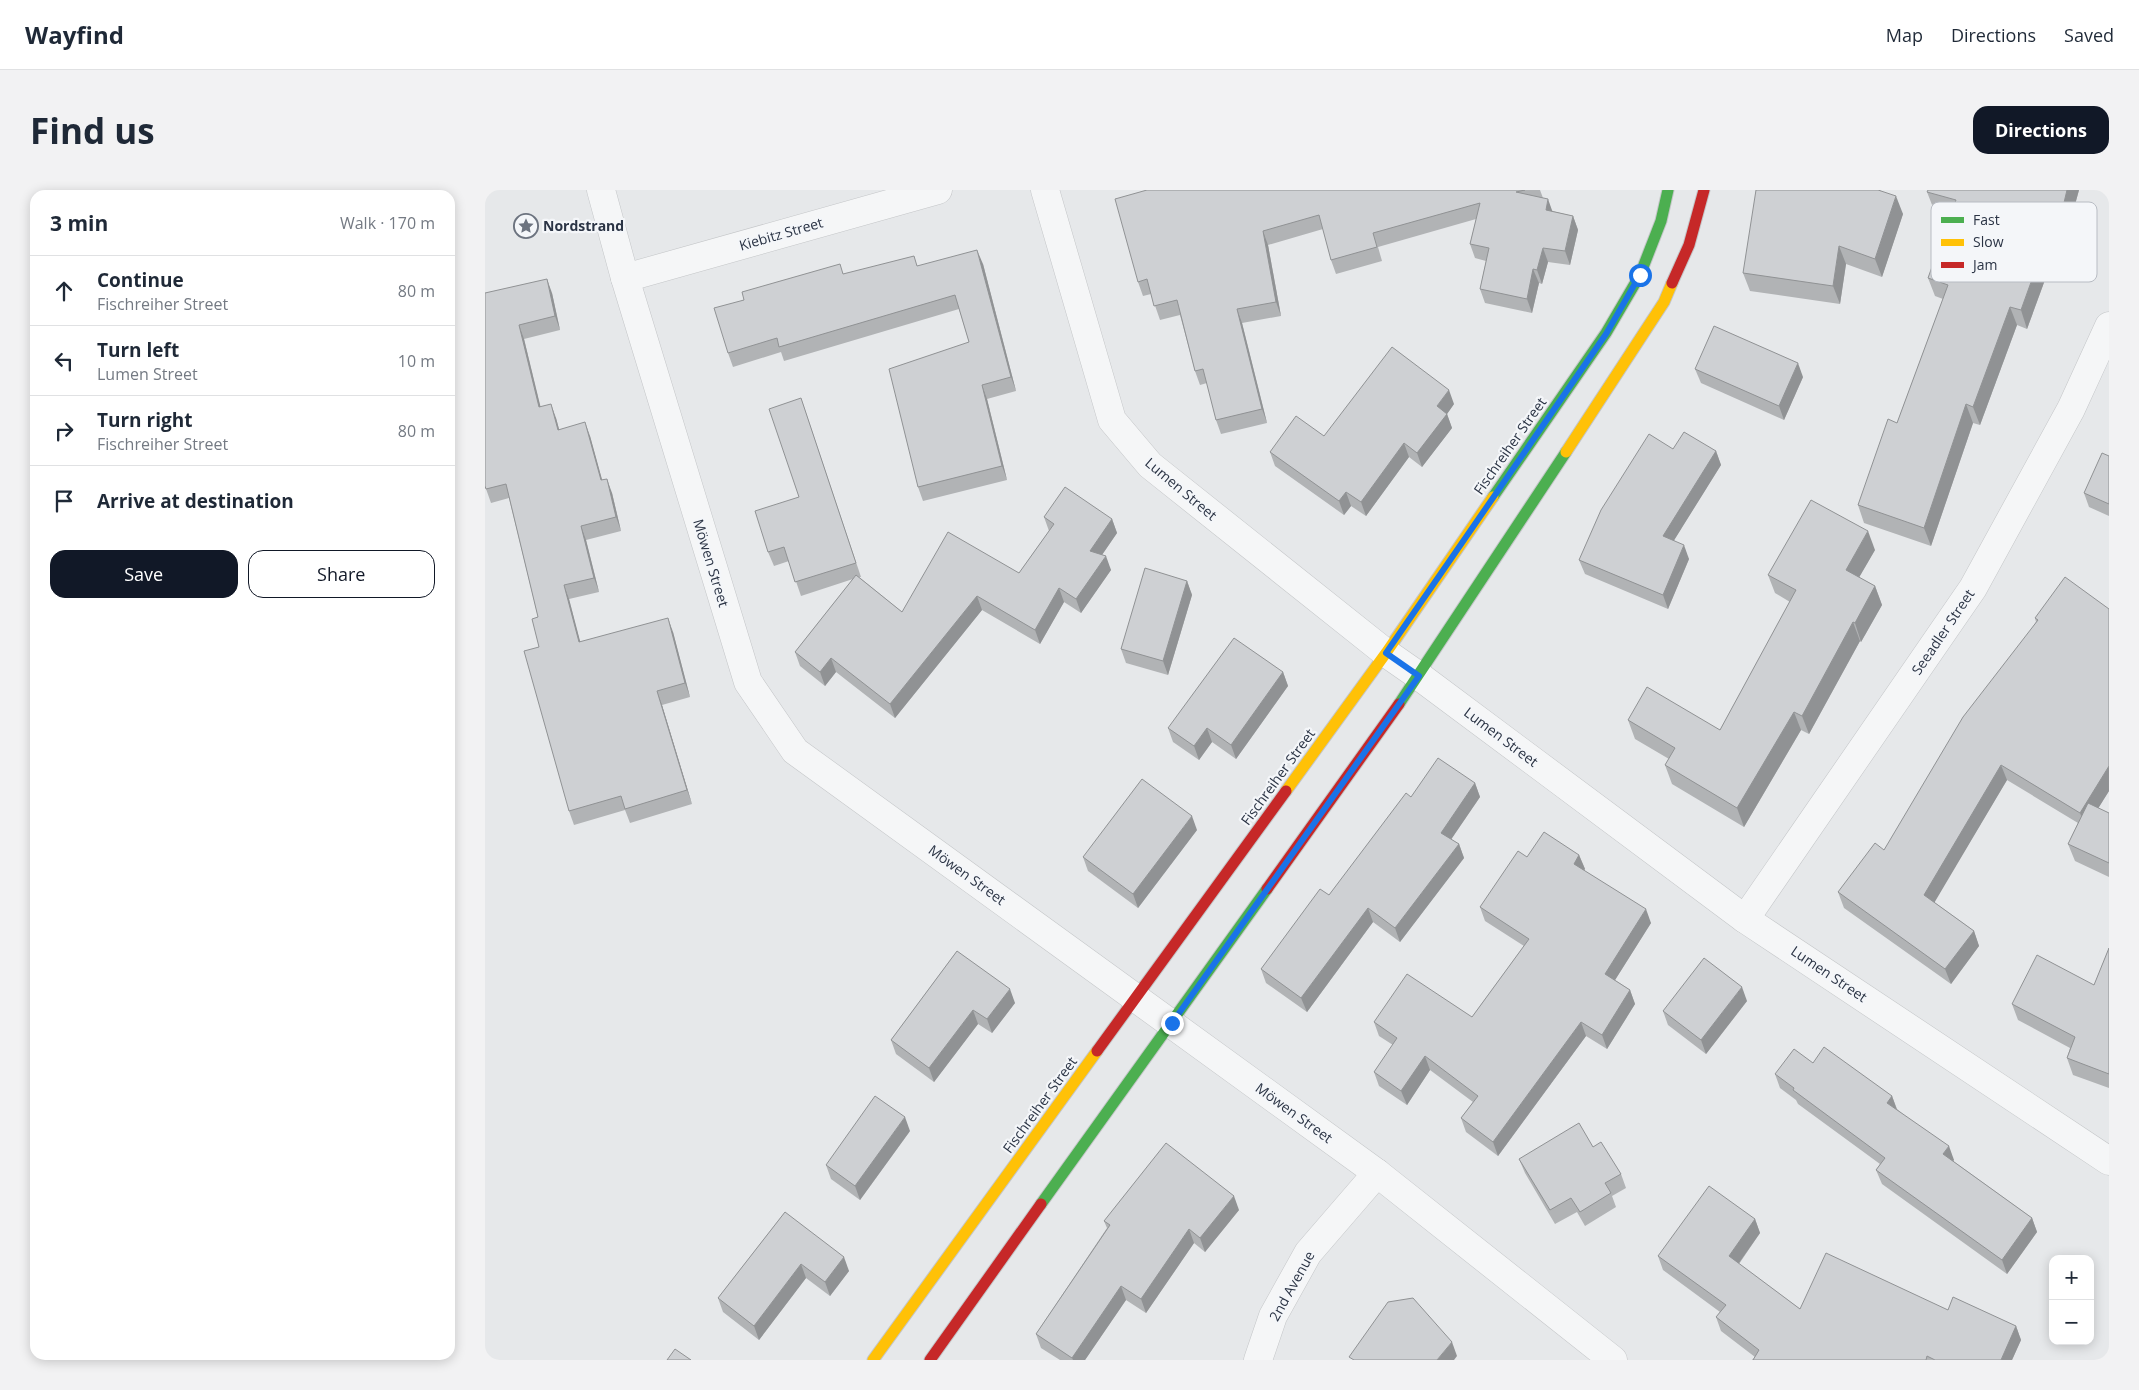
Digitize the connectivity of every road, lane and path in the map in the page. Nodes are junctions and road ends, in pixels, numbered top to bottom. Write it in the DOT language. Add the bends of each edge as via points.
graph roads {
  1 [pos="601,190"];
  2 [pos="938,190"];
  3 [pos="1045,190"];
  4 [pos="1667,190"];
  5 [pos="1704,190"];
  6 [pos="625,278"];
  7 [pos="2109,326"];
  8 [pos="1386,653"];
  9 [pos="1419,676"];
  10 [pos="1745,919"];
  11 [pos="1137,998"];
  12 [pos="1172,1023"];
  13 [pos="2109,1161"];
  14 [pos="1377,1173"];
  15 [pos="873,1360"];
  16 [pos="929,1360"];
  17 [pos="1258,1360"];
  18 [pos="1613,1360"];
  1 -- 6 [label="street, Möwen Street"];
  2 -- 6 [label="street, Kiebitz Street"];
  3 -- 8 [label="street, Lumen Street" via="1112,420 1150,465"];
  4 -- 8 [label="street, Fischreiher Street" via="1661,222 1640,275 1606,334"];
  5 -- 9 [label="street" via="1689,245 1664,302"];
  6 -- 11 [label="street, Möwen Street" via="748,682 771,718 795,751"];
  7 -- 10 [label="street, Seeadler Street" via="2071,409 1973,588"];
  8 -- 9 [label="street, Lumen Street"];
  8 -- 11 [label="street, Fischreiher Street"];
  9 -- 10 [label="street, Lumen Street"];
  9 -- 12 [label="street"];
  10 -- 13 [label="street, Lumen Street"];
  11 -- 12 [label="street, Möwen Street"];
  11 -- 15 [label="street, Fischreiher Street"];
  12 -- 14 [label="street, Möwen Street"];
  12 -- 16 [label="street"];
  14 -- 17 [label="street, 2nd Avenue" via="1308,1253 1273,1316"];
  14 -- 18 [label="street, Möwen Street"];
}
